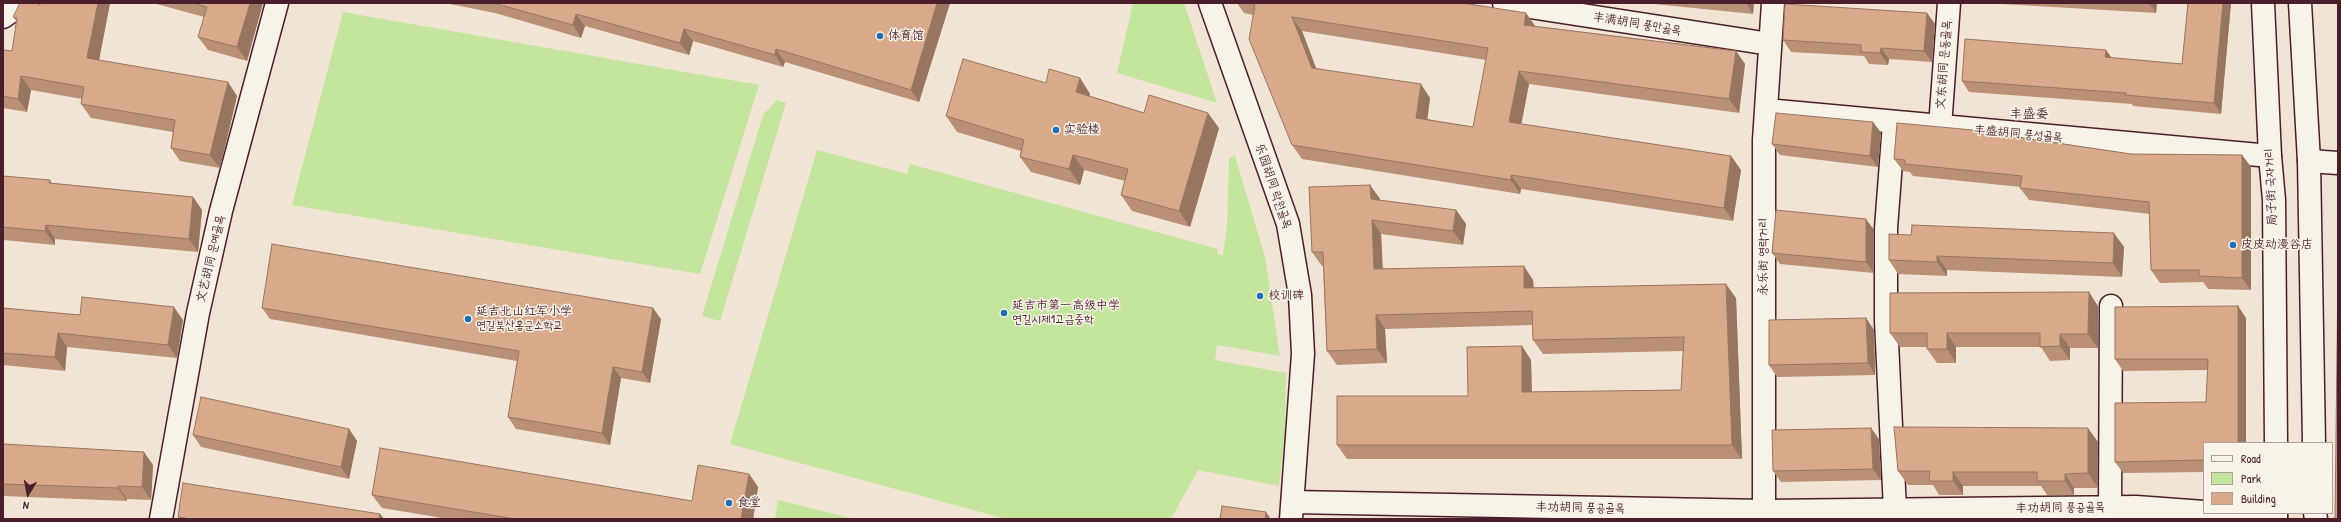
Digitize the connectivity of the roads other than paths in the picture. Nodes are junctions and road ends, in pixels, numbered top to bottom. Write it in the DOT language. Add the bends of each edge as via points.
graph roads {
  1 [pos="24,3"];
  2 [pos="277,3"];
  3 [pos="1210,3"];
  4 [pos="1504,3"];
  5 [pos="1772,3"];
  6 [pos="1949,3"];
  7 [pos="2263,3"];
  8 [pos="2300,3"];
  9 [pos="3,16"];
  10 [pos="1770,44"];
  11 [pos="1766,110"];
  12 [pos="1894,122"];
  13 [pos="1940,127"];
  14 [pos="2270,156"];
  15 [pos="2309,161"];
  16 [pos="2338,163"];
  17 [pos="2111,306"];
  18 [pos="2276,442"];
  19 [pos="2314,442"];
  20 [pos="2110,507"];
  21 [pos="1895,510"];
  22 [pos="1292,511"];
  23 [pos="1764,511"];
  24 [pos="2203,512"];
  25 [pos="2136,513"];
  26 [pos="2237,514"];
  27 [pos="2276,516"];
  28 [pos="161,519"];
  1 -- 9 [label="street"];
  2 -- 28 [label="street, 文艺胡同 문예골목" via="221,211 198,314"];
  3 -- 22 [label="street, 乐园胡同 락원골목" via="1288,224 1300,295 1303,354"];
  4 -- 10 [label="street, 丰满胡同 풍만골목"];
  5 -- 10 [label="street, 永乐街 영락거리"];
  6 -- 13 [label="street, 文东胡同 문동골목"];
  7 -- 14 [label="street, 局子街 국자거리"];
  8 -- 15 [label="street"];
  10 -- 11 [label="street, 永乐街 영락거리"];
  11 -- 12 [label="street, 丰盛胡同 풍성골목"];
  11 -- 23 [label="street, 永乐街 영락거리"];
  12 -- 13 [label="street, 丰盛胡同 풍성골목"];
  12 -- 21 [label="street" via="1886,228 1886,313"];
  13 -- 14 [label="street, 丰盛胡同 풍성골목"];
  14 -- 18 [label="street, 局子街 국자거리" via="2274,200"];
  15 -- 16 [label="street"];
  15 -- 19 [label="street"];
  17 -- 20 [label="street"];
  20 -- 21 [label="street, 丰功胡同 풍공골목"];
  20 -- 25 [label="street, 丰功胡同 풍공골목"];
  21 -- 23 [label="street, 丰功胡同 풍공골목"];
  22 -- 23 [label="street, 丰功胡同 풍공골목"];
  24 -- 25 [label="street, 丰功胡同 풍공골목"];
  26 -- 27 [label="street"];
}
